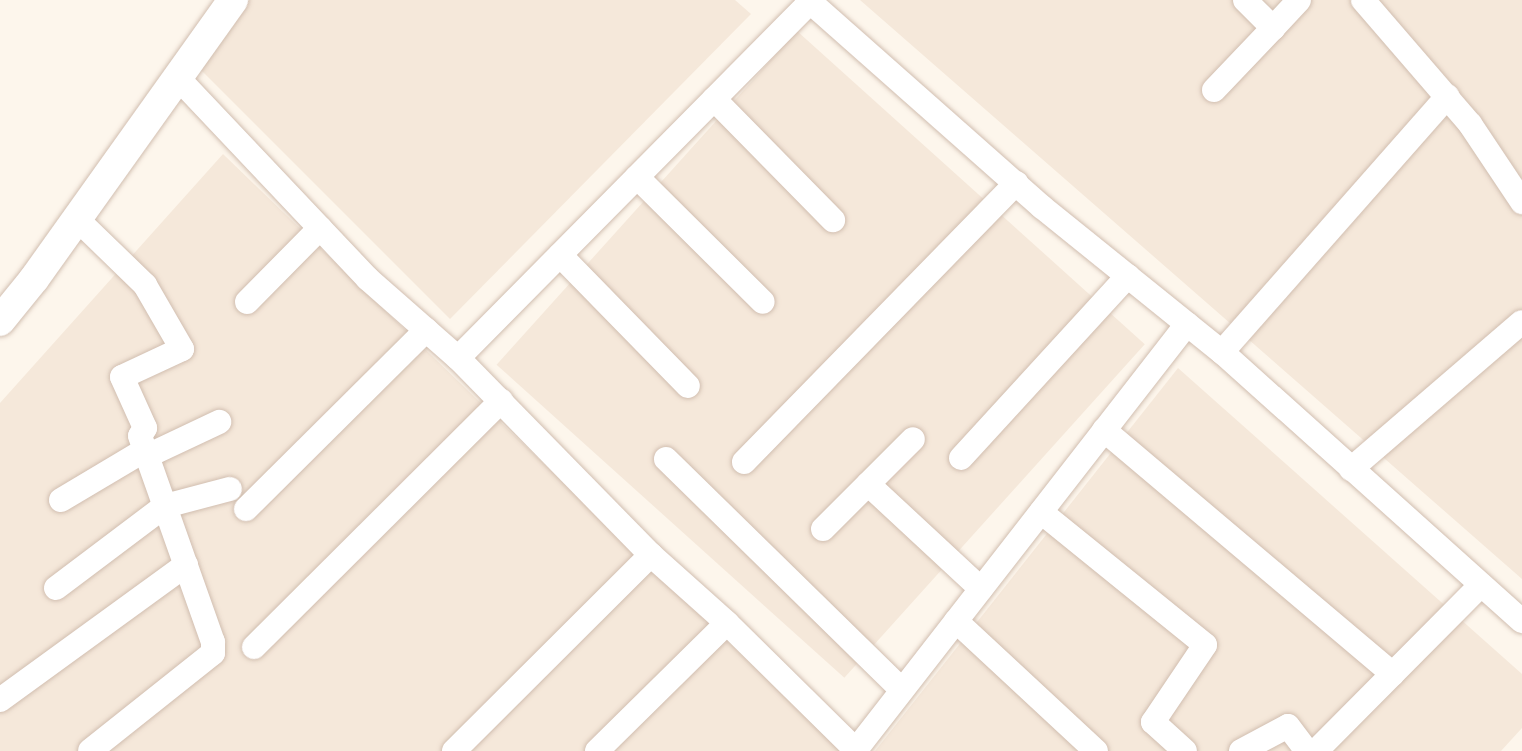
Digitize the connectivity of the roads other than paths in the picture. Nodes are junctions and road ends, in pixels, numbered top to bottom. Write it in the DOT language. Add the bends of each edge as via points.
graph roads {
  1 [pos="233,0"];
  2 [pos="1245,0"];
  3 [pos="1299,0"];
  4 [pos="1363,0"];
  5 [pos="810,1"];
  6 [pos="1273,28"];
  7 [pos="178,78"];
  8 [pos="1214,90"];
  9 [pos="1448,96"];
  10 [pos="714,99"];
  11 [pos="637,177"];
  12 [pos="1016,183"];
  13 [pos="1522,202"];
  14 [pos="77,219"];
  15 [pos="834,220"];
  16 [pos="320,228"];
  17 [pos="560,255"];
  18 [pos="1128,276"];
  19 [pos="247,302"];
  20 [pos="763,302"];
  21 [pos="0,321"];
  22 [pos="1522,322"];
  23 [pos="1187,324"];
  24 [pos="426,330"];
  25 [pos="1222,352"];
  26 [pos="458,358"];
  27 [pos="688,386"];
  28 [pos="501,401"];
  29 [pos="219,422"];
  30 [pos="1104,430"];
  31 [pos="913,439"];
  32 [pos="146,453"];
  33 [pos="961,458"];
  34 [pos="666,459"];
  35 [pos="744,462"];
  36 [pos="1351,469"];
  37 [pos="868,484"];
  38 [pos="230,489"];
  39 [pos="61,500"];
  40 [pos="164,506"];
  41 [pos="246,509"];
  42 [pos="1041,512"];
  43 [pos="823,529"];
  44 [pos="651,555"];
  45 [pos="186,565"];
  46 [pos="1481,586"];
  47 [pos="57,588"];
  48 [pos="981,589"];
  49 [pos="956,621"];
  50 [pos="1522,621"];
  51 [pos="727,623"];
  52 [pos="254,647"];
  53 [pos="1393,674"];
  54 [pos="902,690"];
  55 [pos="0,700"];
  56 [pos="90,751"];
  57 [pos="454,751"];
  58 [pos="597,751"];
  59 [pos="856,751"];
  60 [pos="1096,751"];
  61 [pos="1185,751"];
  62 [pos="1241,751"];
  63 [pos="1307,751"];
  64 [pos="1316,751"];
  1 -- 7 [label="street"];
  2 -- 6 [label="street"];
  3 -- 6 [label="street"];
  4 -- 9 [label="street"];
  5 -- 10 [label="street"];
  5 -- 12 [label="street"];
  6 -- 8 [label="street"];
  7 -- 14 [label="street"];
  7 -- 16 [label="street"];
  9 -- 13 [label="street"];
  9 -- 25 [label="street"];
  10 -- 11 [label="street"];
  10 -- 15 [label="street"];
  11 -- 17 [label="street"];
  11 -- 20 [label="street"];
  12 -- 18 [label="street"];
  12 -- 35 [label="street"];
  14 -- 21 [label="street"];
  14 -- 32 [label="street" via="145,285 182,349 122,377 145,428 140,436"];
  16 -- 19 [label="street"];
  16 -- 24 [label="street"];
  17 -- 26 [label="street"];
  17 -- 27 [label="street"];
  18 -- 23 [label="street"];
  18 -- 33 [label="street"];
  22 -- 36 [label="street"];
  23 -- 25 [label="street"];
  23 -- 30 [label="street"];
  24 -- 26 [label="street"];
  24 -- 41 [label="street"];
  25 -- 36 [label="street"];
  26 -- 28 [label="street"];
  28 -- 44 [label="street"];
  28 -- 52 [label="street"];
  29 -- 32 [label="street"];
  30 -- 42 [label="street"];
  30 -- 53 [label="street"];
  31 -- 37 [label="street"];
  32 -- 39 [label="street"];
  32 -- 40 [label="street"];
  34 -- 54 [label="street"];
  36 -- 46 [label="street"];
  37 -- 43 [label="street"];
  37 -- 48 [label="street"];
  38 -- 40 [label="street"];
  40 -- 45 [label="street"];
  40 -- 47 [label="street"];
  42 -- 48 [label="street"];
  42 -- 61 [label="street" via="1205,645 1153,722"];
  44 -- 51 [label="street"];
  44 -- 57 [label="street"];
  45 -- 55 [label="street"];
  45 -- 56 [label="street" via="213,653"];
  46 -- 50 [label="street"];
  46 -- 53 [label="street"];
  48 -- 49 [label="street"];
  49 -- 54 [label="street"];
  49 -- 60 [label="street"];
  51 -- 58 [label="street"];
  51 -- 59 [label="street"];
  53 -- 64 [label="street"];
  54 -- 59 [label="street"];
  62 -- 63 [label="street" via="1288,726"];
}
